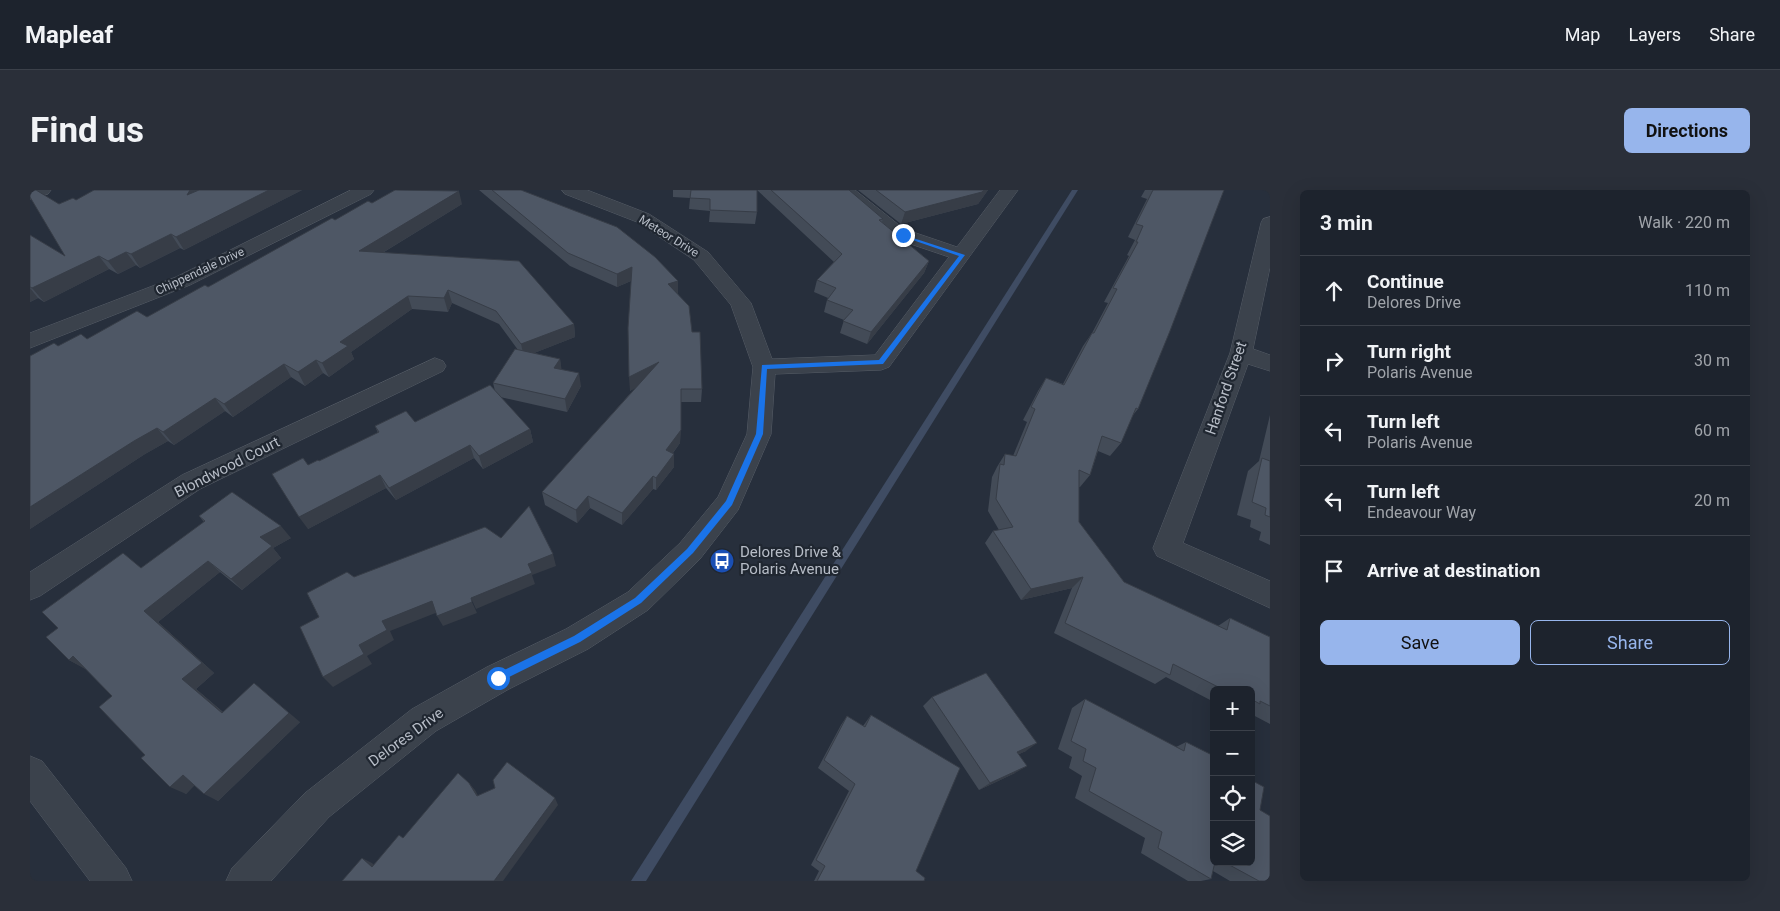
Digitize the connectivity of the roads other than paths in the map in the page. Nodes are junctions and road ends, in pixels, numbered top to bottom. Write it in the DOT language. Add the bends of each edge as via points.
graph roads {
  1 [pos="42,190"];
  2 [pos="365,190"];
  3 [pos="571,190"];
  4 [pos="844,190"];
  5 [pos="1009,190"];
  6 [pos="30,194"];
  7 [pos="1270,222"];
  8 [pos="962,255"];
  9 [pos="30,341"];
  10 [pos="1241,353"];
  11 [pos="1270,363"];
  12 [pos="436,366"];
  13 [pos="764,367"];
  14 [pos="30,587"];
  15 [pos="1270,594"];
  16 [pos="30,773"];
  17 [pos="113,881"];
  18 [pos="245,881"];
  1 -- 6 [label="street"];
  2 -- 9 [label="street, Chippendale Drive" via="183,281"];
  3 -- 13 [label="street, Meteor Drive" via="642,218 701,256 741,302"];
  4 -- 8 [label="street" via="897,233"];
  5 -- 8 [label="street"];
  7 -- 10 [label="street, Hanford Street"];
  8 -- 13 [label="street" via="881,362"];
  10 -- 11 [label="street"];
  10 -- 15 [label="street, Hanford Street" via="1167,548"];
  12 -- 14 [label="street, Blondwood Court" via="191,482"];
  13 -- 18 [label="street, Delores Drive" via="759,434 729,503 690,551 638,601 577,639 424,720 317,806"];
  16 -- 17 [label="street"];
}
